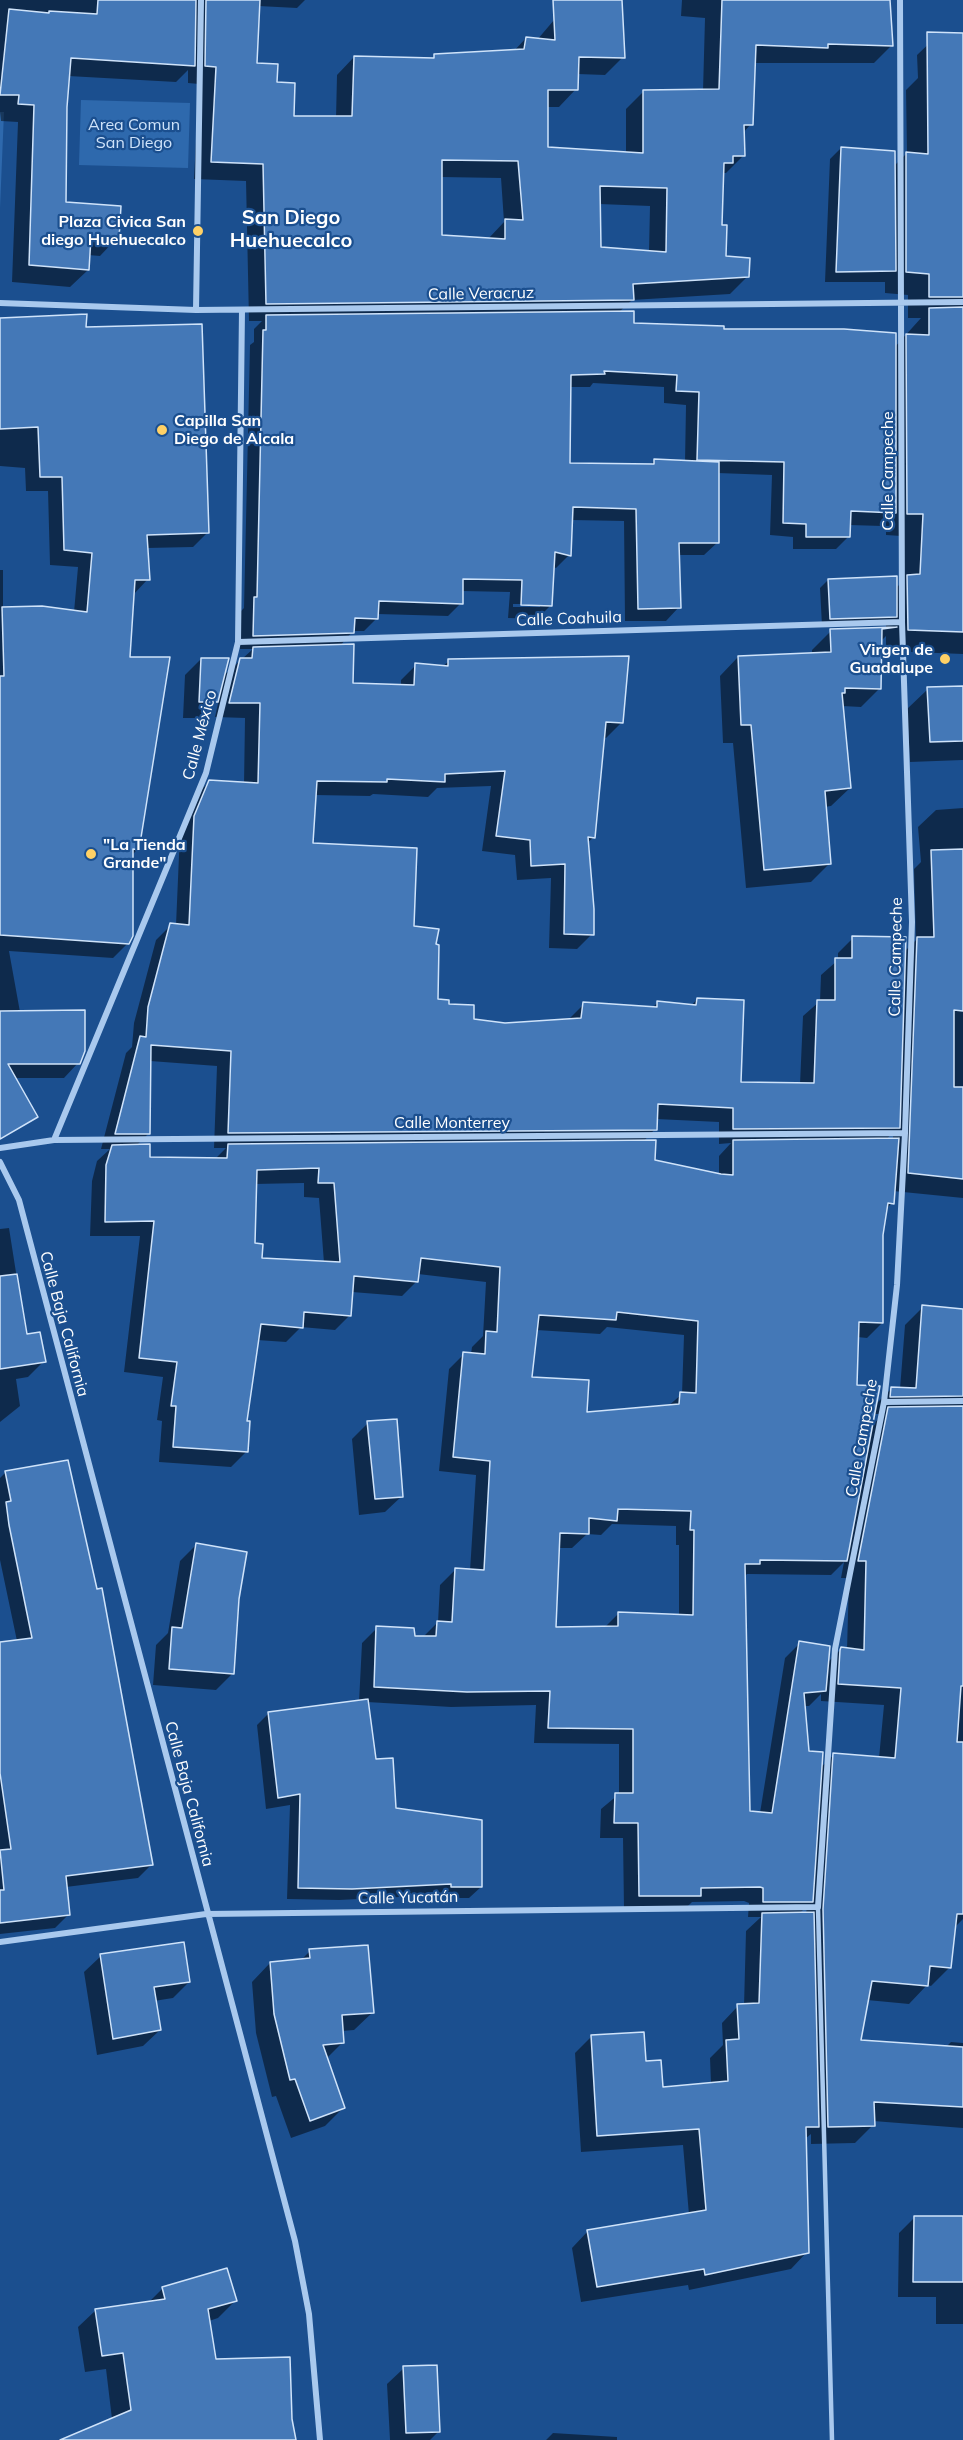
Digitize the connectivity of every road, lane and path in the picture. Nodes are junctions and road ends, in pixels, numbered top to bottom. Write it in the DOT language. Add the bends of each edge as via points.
graph roads {
  1 [pos="201,0"];
  2 [pos="900,0"];
  3 [pos="900,302"];
  4 [pos="963,302"];
  5 [pos="0,303"];
  6 [pos="196,310"];
  7 [pos="242,310"];
  8 [pos="902,622"];
  9 [pos="238,642"];
  10 [pos="905,1133"];
  11 [pos="54,1140"];
  12 [pos="0,1148"];
  13 [pos="0,1162"];
  14 [pos="963,1401"];
  15 [pos="884,1402"];
  16 [pos="819,1907"];
  17 [pos="206,1914"];
  18 [pos="0,1942"];
  19 [pos="320,2440"];
  20 [pos="832,2440"];
  1 -- 6 [label="street"];
  2 -- 3 [label="street, Calle Campeche"];
  3 -- 4 [label="street, Calle Veracruz"];
  3 -- 7 [label="street, Calle Veracruz"];
  3 -- 8 [label="street, Calle Campeche"];
  5 -- 6 [label="street, Calle Veracruz"];
  6 -- 7 [label="street, Calle Veracruz"];
  7 -- 9 [label="street, Calle México"];
  8 -- 9 [label="street, Calle Coahuila"];
  8 -- 10 [label="street, Calle Campeche" via="912,922"];
  9 -- 11 [label="street, Calle México" via="206,773"];
  10 -- 11 [label="street, Calle Monterrey"];
  10 -- 15 [label="street, Calle Campeche" via="897,1285"];
  11 -- 12 [label="street, Calle Monterrey"];
  13 -- 17 [label="street, Calle Baja California" via="19,1200"];
  14 -- 15 [label="street"];
  15 -- 16 [label="street, Calle Campeche" via="835,1649"];
  16 -- 17 [label="street, Calle Yucatán"];
  16 -- 20 [label="lane"];
  17 -- 18 [label="street, Calle Yucatán"];
  17 -- 19 [label="street, Calle Baja California" via="295,2241 309,2314"];
}
